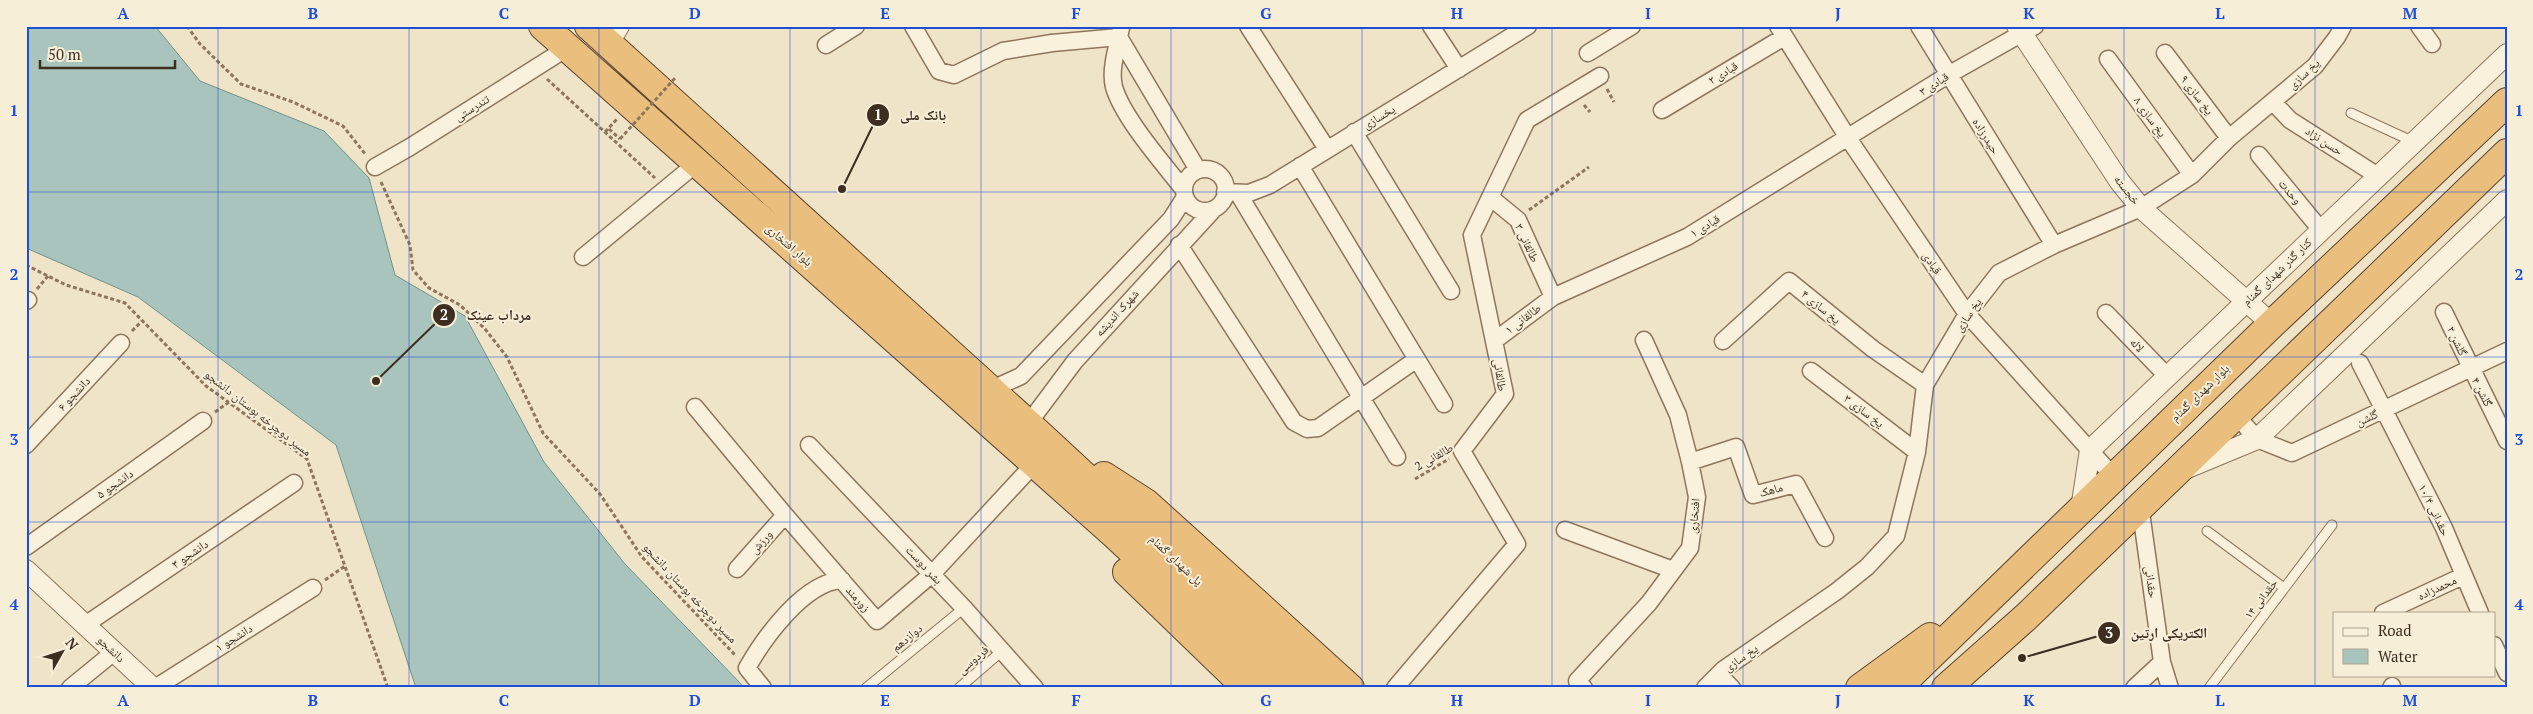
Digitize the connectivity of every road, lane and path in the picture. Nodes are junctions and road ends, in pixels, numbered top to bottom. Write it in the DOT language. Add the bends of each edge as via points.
graph roads {
  1 [pos="187,26"];
  2 [pos="543,26"];
  3 [pos="588,26"];
  4 [pos="856,26"];
  5 [pos="913,26"];
  6 [pos="1248,26"];
  7 [pos="1431,26"];
  8 [pos="1528,26"];
  9 [pos="1632,26"];
  10 [pos="1919,26"];
  11 [pos="2342,26"];
  12 [pos="2419,26"];
  13 [pos="2025,29"];
  14 [pos="1120,31"];
  15 [pos="1781,31"];
  16 [pos="613,35"];
  17 [pos="2432,44"];
  18 [pos="826,45"];
  19 [pos="567,48"];
  20 [pos="1588,53"];
  21 [pos="2165,53"];
  22 [pos="2507,54"];
  23 [pos="2108,59"];
  24 [pos="536,68"];
  25 [pos="1459,69"];
  26 [pos="1948,75"];
  27 [pos="1600,76"];
  28 [pos="676,77"];
  29 [pos="2273,102"];
  30 [pos="2507,102"];
  31 [pos="1662,110"];
  32 [pos="2351,113"];
  33 [pos="605,132"];
  34 [pos="1354,132"];
  35 [pos="1848,138"];
  36 [pos="2229,138"];
  37 [pos="2414,142"];
  38 [pos="1327,150"];
  39 [pos="2507,153"];
  40 [pos="2259,155"];
  41 [pos="697,163"];
  42 [pos="1300,166"];
  43 [pos="375,167"];
  44 [pos="1589,167"];
  45 [pos="1198,170"];
  46 [pos="2192,175"];
  47 [pos="2378,176"];
  48 [pos="666,188"];
  49 [pos="1232,192"];
  50 [pos="1184,193"];
  51 [pos="2409,194"];
  52 [pos="1490,197"];
  53 [pos="2507,200"];
  54 [pos="2141,208"];
  55 [pos="1214,209"];
  56 [pos="1518,220"];
  57 [pos="2436,221"];
  58 [pos="2322,230"];
  59 [pos="2054,244"];
  60 [pos="1179,245"];
  61 [pos="583,257"];
  62 [pos="26,265"];
  63 [pos="1114,279"];
  64 [pos="1451,291"];
  65 [pos="1132,296"];
  66 [pos="1553,298"];
  67 [pos="2246,301"];
  68 [pos="2444,312"];
  69 [pos="2106,313"];
  70 [pos="1967,314"];
  71 [pos="2272,324"];
  72 [pos="1644,340"];
  73 [pos="1494,341"];
  74 [pos="1723,341"];
  75 [pos="121,343"];
  76 [pos="2507,351"];
  77 [pos="1417,359"];
  78 [pos="2360,364"];
  79 [pos="2470,369"];
  80 [pos="1811,371"];
  81 [pos="2167,376"];
  82 [pos="1925,385"];
  83 [pos="990,390"];
  84 [pos="1362,398"];
  85 [pos="1444,404"];
  86 [pos="695,407"];
  87 [pos="2384,410"];
  88 [pos="2235,414"];
  89 [pos="203,421"];
  90 [pos="1033,429"];
  91 [pos="2257,439"];
  92 [pos="2507,441"];
  93 [pos="26,444"];
  94 [pos="809,444"];
  95 [pos="2090,450"];
  96 [pos="1462,451"];
  97 [pos="1917,452"];
  98 [pos="1398,457"];
  99 [pos="1690,462"];
  100 [pos="1035,463"];
  101 [pos="2173,473"];
  102 [pos="2114,477"];
  103 [pos="1415,479"];
  104 [pos="294,483"];
  105 [pos="2140,505"];
  106 [pos="2081,509"];
  107 [pos="785,515"];
  108 [pos="2332,524"];
  109 [pos="1565,530"];
  110 [pos="2208,531"];
  111 [pos="1825,538"];
  112 [pos="26,547"];
  113 [pos="345,566"];
  114 [pos="26,570"];
  115 [pos="737,570"];
  116 [pos="1673,570"];
  117 [pos="932,574"];
  118 [pos="2463,576"];
  119 [pos="842,580"];
  120 [pos="313,588"];
  121 [pos="2284,588"];
  122 [pos="1999,589"];
  123 [pos="964,608"];
  124 [pos="2385,612"];
  125 [pos="2480,612"];
  126 [pos="2026,617"];
  127 [pos="85,625"];
  128 [pos="2496,649"];
  129 [pos="1002,650"];
  130 [pos="114,652"];
  131 [pos="2162,662"];
  132 [pos="747,668"];
  133 [pos="2507,673"];
  134 [pos="1718,675"];
  135 [pos="70,688"];
  136 [pos="154,688"];
  137 [pos="388,688"];
  138 [pos="763,688"];
  139 [pos="866,688"];
  140 [pos="960,688"];
  141 [pos="1035,688"];
  142 [pos="1247,688"];
  143 [pos="1279,688"];
  144 [pos="1313,688"];
  145 [pos="1350,688"];
  146 [pos="1396,688"];
  147 [pos="1584,688"];
  148 [pos="1705,688"];
  149 [pos="1732,688"];
  150 [pos="1860,688"];
  151 [pos="1897,688"];
  152 [pos="1946,688"];
  153 [pos="1970,688"];
  154 [pos="2134,688"];
  155 [pos="2170,688"];
  156 [pos="2209,688"];
  1 -- 43 [label="path, مسیر دوچرخه بوستان دانشجو" via="200,44 241,84 293,102 343,126"];
  2 -- 19 [label="highway, بلوار افتخاری"];
  3 -- 16 [label="highway"];
  4 -- 18 [label="street"];
  5 -- 14 [label="street" via="939,71 954,75 1003,51"];
  6 -- 38 [label="street"];
  7 -- 25 [label="street"];
  8 -- 25 [label="street, یخسازی"];
  9 -- 20 [label="street"];
  10 -- 26 [label="street, حیدرزاده"];
  11 -- 29 [label="street, یخ سازی" via="2315,66"];
  12 -- 17 [label="street"];
  13 -- 26 [label="street, قبادی ۳"];
  13 -- 54 [label="street, خجسته" via="2120,182"];
  14 -- 45 [label="street"];
  14 -- 50 [label="street" via="1114,62 1114,86 1125,111"];
  15 -- 31 [label="street, قبادی ۲"];
  15 -- 35 [label="street, قبادی"];
  16 -- 83 [label="highway"];
  19 -- 24 [label="street, تندرستی"];
  19 -- 41 [label="highway, بلوار افتخاری"];
  21 -- 36 [label="street, یخ سازی ۹"];
  22 -- 37 [label="street, کنار گذر شهدای گمنام"];
  23 -- 46 [label="street, یخ سازی ۸"];
  24 -- 33 [label="path"];
  24 -- 43 [label="street, تندرستی"];
  25 -- 34 [label="street, یخسازی"];
  26 -- 35 [label="street, قبادی ۳"];
  26 -- 59 [label="street, حیدرزاده"];
  27 -- 52 [label="street, طالقانی" via="1527,120"];
  28 -- 33 [label="path, bridge" via="620,139 609,129"];
  29 -- 36 [label="street, یخ سازی"];
  29 -- 47 [label="street, حسن نژاد" via="2290,120"];
  30 -- 51 [label="highway, بلوار شهدای گمنام"];
  32 -- 37 [label="lane"];
  33 -- 48 [label="path"];
  34 -- 38 [label="street, یخسازی"];
  34 -- 64 [label="street"];
  35 -- 66 [label="street, قبادی ۱" via="1688,237"];
  35 -- 70 [label="street, قبادی"];
  36 -- 46 [label="street, یخ سازی"];
  37 -- 47 [label="street, کنار گذر شهدای گمنام"];
  38 -- 42 [label="street, یخسازی"];
  39 -- 57 [label="highway"];
  40 -- 58 [label="street, وحدت"];
  41 -- 48 [label="street"];
  41 -- 100 [label="highway, بلوار افتخاری"];
  42 -- 49 [label="street, یخسازی" via="1249,194"];
  42 -- 77 [label="street"];
  43 -- 132 [label="path, مسیر دوچرخه بوستان دانشجو" via="410,245 413,270 429,288 460,305 485,329 507,357 543,433 600,494 642,557"];
  44 -- 56 [label="path"];
  45 -- 49 [label="street" via="1217,173"];
  45 -- 50 [label="street" via="1188,178"];
  46 -- 54 [label="street, یخ سازی"];
  47 -- 58 [label="street, کنار گذر شهدای گمنام"];
  48 -- 61 [label="street"];
  49 -- 55 [label="street"];
  49 -- 84 [label="street"];
  50 -- 55 [label="street" via="1193,207"];
  50 -- 63 [label="street, شهرک اندیشه" via="1171,219"];
  51 -- 57 [label="highway"];
  51 -- 71 [label="highway, بلوار شهدای گمنام"];
  52 -- 56 [label="street, طالقانی ۳"];
  52 -- 73 [label="street, طالقانی" via="1472,235"];
  53 -- 91 [label="street"];
  54 -- 59 [label="street, یخ سازی"];
  54 -- 67 [label="street, خجسته"];
  55 -- 60 [label="street, شهرک اندیشه"];
  56 -- 66 [label="street, طالقانی ۳"];
  57 -- 88 [label="highway"];
  58 -- 67 [label="street, کنار گذر شهدای گمنام"];
  59 -- 70 [label="street, یخ سازی" via="1999,273"];
  60 -- 65 [label="street, شهرک اندیشه"];
  60 -- 84 [label="street" via="1294,422 1307,429 1318,428"];
  62 -- 113 [label="path, مسیر دوچرخه بوستان دانشجو" via="66,285 125,303 206,386 307,459"];
  63 -- 65 [label="street"];
  63 -- 83 [label="street, شهرک اندیشه" via="1021,376"];
  65 -- 90 [label="street, شهرک اندیشه" via="1075,361"];
  66 -- 73 [label="street, طالقانی ۱"];
  67 -- 71 [label="street, خجسته"];
  67 -- 81 [label="street, کنار گذر شهدای گمنام"];
  68 -- 79 [label="street, گلشن ۲"];
  69 -- 81 [label="street, لاله"];
  70 -- 82 [label="street, یخ سازی"];
  70 -- 95 [label="street, قبادی"];
  71 -- 102 [label="highway, بلوار شهدای گمنام"];
  72 -- 99 [label="street, افتخاری" via="1678,415"];
  73 -- 96 [label="street, طالقانی" via="1505,394"];
  74 -- 82 [label="street, یخ سازی ۴" via="1789,281 1873,349"];
  75 -- 93 [label="street, دانشجو ۶"];
  76 -- 79 [label="street, گلشن"];
  77 -- 84 [label="street"];
  77 -- 85 [label="street"];
  78 -- 87 [label="street, حقدانی ۱۰/۴"];
  79 -- 87 [label="street, گلشن"];
  79 -- 92 [label="street, گلشن ۴"];
  80 -- 97 [label="street, یخ سازی ۳"];
  81 -- 95 [label="street, کنار گذر شهدای گمنام"];
  82 -- 97 [label="street, یخ سازی"];
  83 -- 90 [label="highway"];
  84 -- 98 [label="street"];
  86 -- 107 [label="street, زورمند"];
  87 -- 91 [label="street, گلشن" via="2292,453"];
  87 -- 118 [label="street, حقدانی ۱۰/۴" via="2444,528"];
  88 -- 91 [label="street, گلشن"];
  88 -- 101 [label="highway"];
  89 -- 112 [label="street, دانشجو ۵"];
  90 -- 144 [label="highway, پل شهدای گمنام"];
  90 -- 145 [label="highway" via="1146,503"];
  91 -- 101 [label="street"];
  94 -- 117 [label="street, بشر دوست"];
  95 -- 102 [label="street, قبادی"];
  95 -- 106 [label="street"];
  96 -- 103 [label="path, طالقانی 2"];
  96 -- 146 [label="street" via="1517,544"];
  97 -- 134 [label="street, یخ سازی" via="1896,536 1867,567 1837,591"];
  99 -- 111 [label="street, ماهک" via="1736,446 1753,495 1796,484"];
  99 -- 116 [label="street, افتخاری" via="1697,497 1690,548"];
  100 -- 117 [label="street, زورمند"];
  100 -- 142 [label="highway" via="1038,474 1059,505"];
  100 -- 143 [label="highway, پل شهدای گمنام"];
  101 -- 105 [label="highway"];
  102 -- 106 [label="highway, بلوار شهدای گمنام"];
  104 -- 127 [label="street, دانشجو ۳"];
  105 -- 126 [label="highway"];
  105 -- 131 [label="street, حقدانی"];
  106 -- 122 [label="highway, بلوار شهدای گمنام"];
  107 -- 115 [label="street, ورزش"];
  107 -- 119 [label="street, زورمند"];
  108 -- 121 [label="lane, حقدانی ۱۴"];
  109 -- 116 [label="street"];
  110 -- 121 [label="lane"];
  113 -- 120 [label="path"];
  113 -- 137 [label="path, مسیر دوچرخه بوستان دانشجو"];
  114 -- 127 [label="street, دانشجو"];
  116 -- 147 [label="street, افتخاری" via="1649,603 1577,681"];
  117 -- 119 [label="street, زورمند" via="877,621"];
  117 -- 123 [label="street, بشر دوست"];
  118 -- 124 [label="street, محمدزاده"];
  118 -- 125 [label="street, حقدانی ۱۰/۴"];
  119 -- 132 [label="street" via="822,585 782,617 762,641"];
  120 -- 136 [label="street, دانشجو ۱"];
  121 -- 156 [label="lane, حقدانی ۱۴"];
  122 -- 150 [label="highway"];
  122 -- 151 [label="highway, بلوار شهدای گمنام"];
  123 -- 129 [label="street, بشر دوست"];
  123 -- 139 [label="lane, دوازدهم"];
  126 -- 152 [label="highway"];
  126 -- 153 [label="highway"];
  127 -- 130 [label="street, دانشجو"];
  128 -- 133 [label="street"];
  129 -- 140 [label="lane, فردوسی"];
  129 -- 141 [label="street, بشر دوست"];
  130 -- 135 [label="street"];
  130 -- 136 [label="street, دانشجو"];
  131 -- 154 [label="street"];
  131 -- 155 [label="street, حقدانی"];
  132 -- 138 [label="street"];
  134 -- 148 [label="street, یخ سازی"];
  134 -- 149 [label="street"];
}
